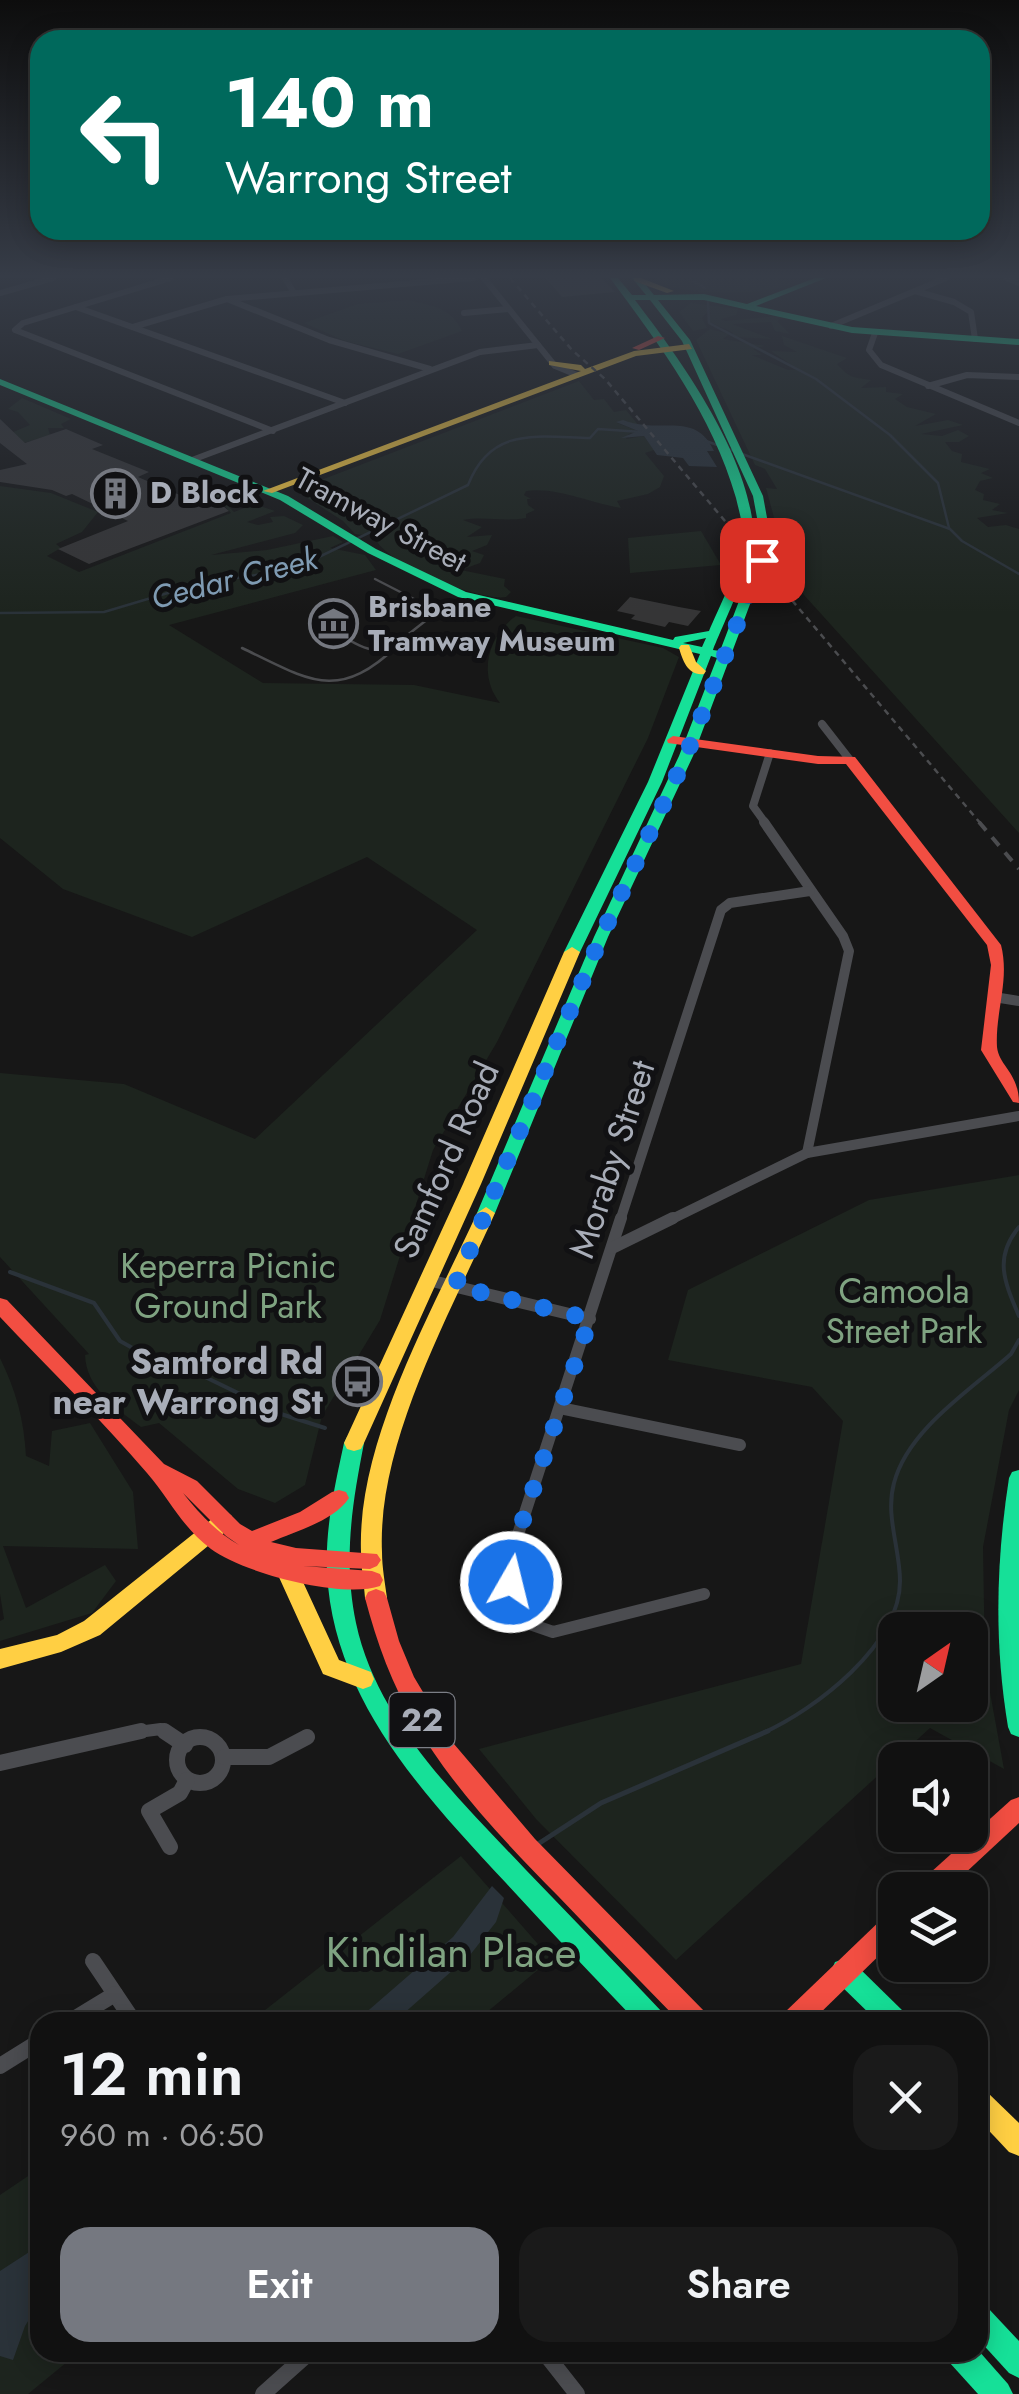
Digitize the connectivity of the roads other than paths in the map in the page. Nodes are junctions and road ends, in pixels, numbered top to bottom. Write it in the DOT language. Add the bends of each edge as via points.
graph roads {
  1 [pos="19,390"];
  2 [pos="167,390"];
  3 [pos="306,390"];
  4 [pos="382,390"];
  5 [pos="533,390"];
  6 [pos="697,390"];
  7 [pos="937,390"];
  8 [pos="346,404"];
  9 [pos="1019,423"];
  10 [pos="273,431"];
  11 [pos="192,460"];
  12 [pos="268,491"];
  13 [pos="682,644"];
  14 [pos="717,648"];
  15 [pos="700,671"];
  16 [pos="822,724"];
  17 [pos="682,741"];
  18 [pos="770,753"];
  19 [pos="850,760"];
  20 [pos="810,890"];
  21 [pos="994,997"];
  22 [pos="1019,1001"];
  23 [pos="1019,1098"];
  24 [pos="1019,1116"];
  25 [pos="808,1153"];
  26 [pos="612,1248"];
  27 [pos="428,1280"];
  28 [pos="455,1286"];
  29 [pos="0,1305"];
  30 [pos="590,1319"];
  31 [pos="560,1408"];
  32 [pos="740,1445"];
  33 [pos="156,1470"];
  34 [pos="1019,1478"];
  35 [pos="339,1498"];
  36 [pos="224,1521"];
  37 [pos="207,1535"];
  38 [pos="248,1542"];
  39 [pos="336,1559"];
  40 [pos="370,1560"];
  41 [pos="290,1575"];
  42 [pos="337,1580"];
  43 [pos="372,1580"];
  44 [pos="704,1594"];
  45 [pos="1015,1597"];
  46 [pos="0,1659"];
  47 [pos="363,1679"];
  48 [pos="1019,1727"];
  49 [pos="307,1736"];
  50 [pos="185,1745"];
  51 [pos="224,1758"];
  52 [pos="0,1763"];
  53 [pos="186,1780"];
  54 [pos="1019,1808"];
  55 [pos="170,1847"];
  56 [pos="949,1872"];
  57 [pos="878,1939"];
  58 [pos="94,1960"];
  59 [pos="844,1972"];
  60 [pos="115,1994"];
  61 [pos="85,2012"];
  62 [pos="127,2012"];
  63 [pos="645,2012"];
  64 [pos="687,2012"];
  65 [pos="803,2012"];
  66 [pos="886,2012"];
  67 [pos="30,2047"];
  68 [pos="0,2066"];
  69 [pos="988,2111"];
  70 [pos="1019,2142"];
  71 [pos="988,2329"];
  72 [pos="299,2362"];
  73 [pos="552,2362"];
  74 [pos="969,2362"];
  75 [pos="1019,2363"];
  76 [pos="263,2394"];
  77 [pos="576,2394"];
  78 [pos="998,2394"];
  1 -- 11 [label="main road, Tramway Street"];
  2 -- 10 [label="street"];
  3 -- 8 [label="street"];
  4 -- 8 [label="street"];
  5 -- 12 [label="main road"];
  6 -- 14 [label="main road, Samford Road / 22" via="758,496 764,544"];
  7 -- 9 [label="street"];
  8 -- 10 [label="street"];
  10 -- 11 [label="street"];
  11 -- 12 [label="main road, Tramway Street"];
  12 -- 13 [label="main road, Tramway Street" via="462,595"];
  13 -- 14 [label="main road, Tramway Street"];
  13 -- 15 [label="main road"];
  14 -- 15 [label="main road, Samford Road / 22"];
  14 -- 17 [label="main road, Samford Road / 22"];
  15 -- 17 [label="main road, Samford Road / 22"];
  16 -- 19 [label="street"];
  17 -- 18 [label="main road"];
  17 -- 27 [label="main road, Samford Road / 22" via="560,975"];
  17 -- 28 [label="main road, Samford Road / 22"];
  18 -- 19 [label="main road"];
  18 -- 20 [label="street" via="753,806"];
  19 -- 21 [label="main road" via="994,945"];
  20 -- 25 [label="street" via="849,951"];
  20 -- 26 [label="street, Moraby Street" via="721,910"];
  21 -- 22 [label="street"];
  21 -- 23 [label="main road" via="988,1050"];
  24 -- 25 [label="street"];
  25 -- 26 [label="street"];
  26 -- 30 [label="street, Moraby Street"];
  27 -- 28 [label="street"];
  27 -- 35 [label="main road, Samford Road / 22" via="355,1440"];
  28 -- 30 [label="street"];
  28 -- 40 [label="main road, Samford Road / 22" via="383,1455"];
  29 -- 33 [label="main road"];
  30 -- 31 [label="street, Moraby Street"];
  31 -- 32 [label="street"];
  31 -- 44 [label="street, Moraby Street" via="509,1562 526,1623 552,1632"];
  33 -- 36 [label="main road" via="190,1488"];
  33 -- 37 [label="main road" via="171,1499"];
  34 -- 45 [label="main road" via="1012,1520"];
  35 -- 38 [label="main road" via="308,1521"];
  35 -- 39 [label="main road, Samford Road / 22"];
  36 -- 37 [label="main road"];
  36 -- 38 [label="main road"];
  37 -- 41 [label="main road" via="244,1563"];
  37 -- 46 [label="main road" via="92,1628"];
  38 -- 39 [label="main road" via="286,1555"];
  39 -- 40 [label="main road"];
  39 -- 42 [label="main road, Samford Road / 22"];
  40 -- 43 [label="main road, Samford Road / 22"];
  41 -- 42 [label="main road"];
  41 -- 47 [label="main road" via="331,1667"];
  42 -- 43 [label="main road"];
  42 -- 47 [label="main road, Samford Road / 22"];
  43 -- 64 [label="main road, Samford Road / 22" via="384,1636 410,1698 467,1782"];
  45 -- 48 [label="main road" via="1012,1689"];
  47 -- 63 [label="main road, Samford Road / 22" via="408,1757"];
  49 -- 51 [label="street" via="269,1757"];
  50 -- 51 [label="street" via="210,1740"];
  50 -- 52 [label="street" via="162,1729 145,1730"];
  50 -- 53 [label="street" via="176,1764"];
  51 -- 53 [label="street" via="208,1780"];
  53 -- 55 [label="street" via="180,1792 149,1811"];
  54 -- 56 [label="main road"];
  57 -- 59 [label="main road"];
  58 -- 60 [label="street"];
  59 -- 65 [label="main road"];
  59 -- 66 [label="main road"];
  60 -- 61 [label="street"];
  60 -- 62 [label="street"];
  67 -- 68 [label="street"];
  69 -- 70 [label="main road"];
  71 -- 75 [label="main road"];
  72 -- 76 [label="street"];
  73 -- 77 [label="street"];
  74 -- 78 [label="main road"];
}
